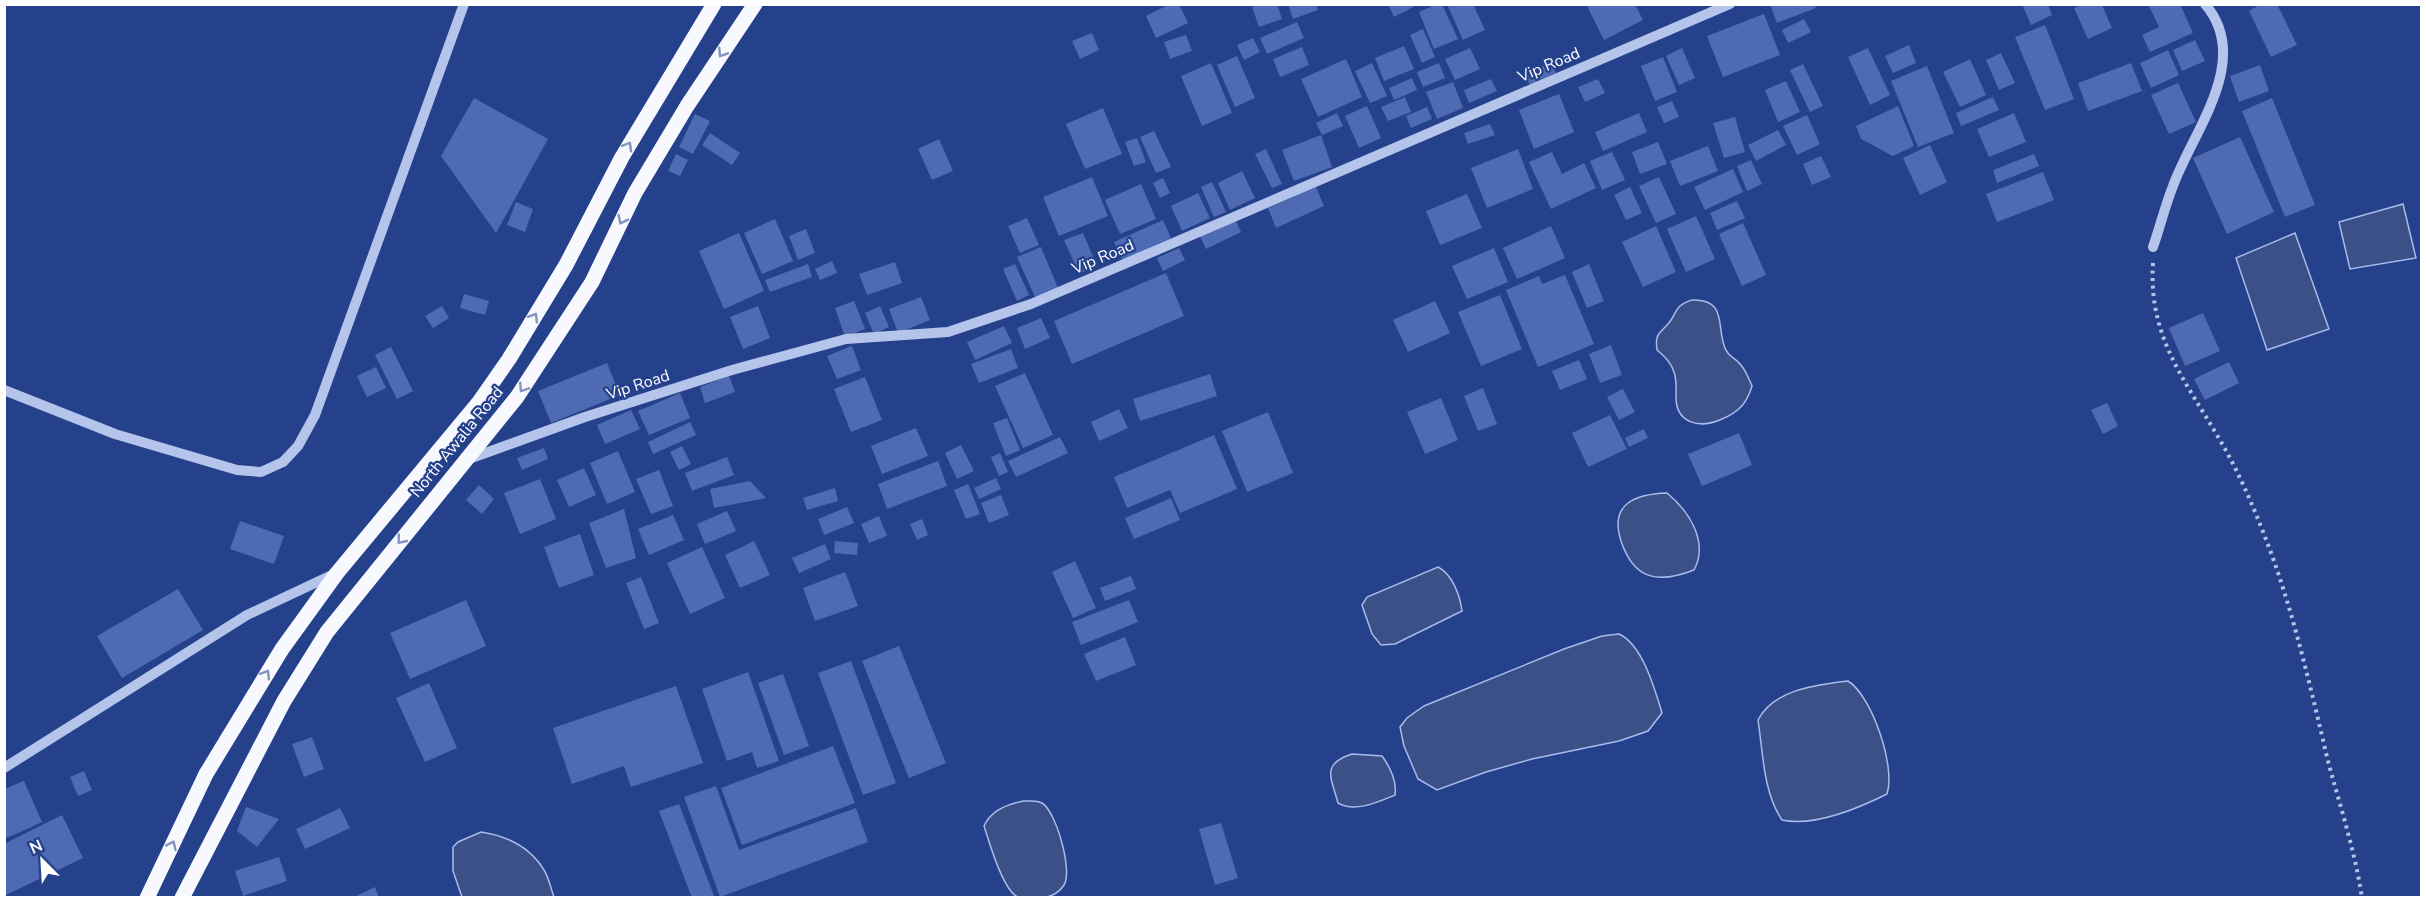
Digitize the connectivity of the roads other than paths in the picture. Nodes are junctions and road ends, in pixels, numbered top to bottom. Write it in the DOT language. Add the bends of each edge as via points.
graph roads {
  1 [pos="464,4"];
  2 [pos="714,4"];
  3 [pos="755,4"];
  4 [pos="1730,4"];
  5 [pos="2205,4"];
  6 [pos="2153,248"];
  7 [pos="4,390"];
  8 [pos="463,462"];
  9 [pos="337,573"];
  10 [pos="4,768"];
  11 [pos="147,897"];
  12 [pos="182,897"];
  1 -- 7 [label="street" via="315,415 298,446 283,462 261,472 237,470 115,434"];
  9 -- 2 [label="main road, North Awalia Road, one-way" via="479,402 508,359"];
  3 -- 8 [label="main road, North Awalia Road, one-way" via="635,193 592,282 517,397"];
  4 -- 8 [label="street, Vip Road" via="1031,304 948,332 846,339 732,370 585,417"];
  5 -- 6 [label="street" via="2216,18 2223,38 2222,72 2173,185"];
  8 -- 12 [label="main road, North Awalia Road, one-way" via="327,632 284,701"];
  9 -- 10 [label="street" via="247,615"];
  11 -- 9 [label="main road, North Awalia Road, one-way" via="206,774 282,649"];
}
